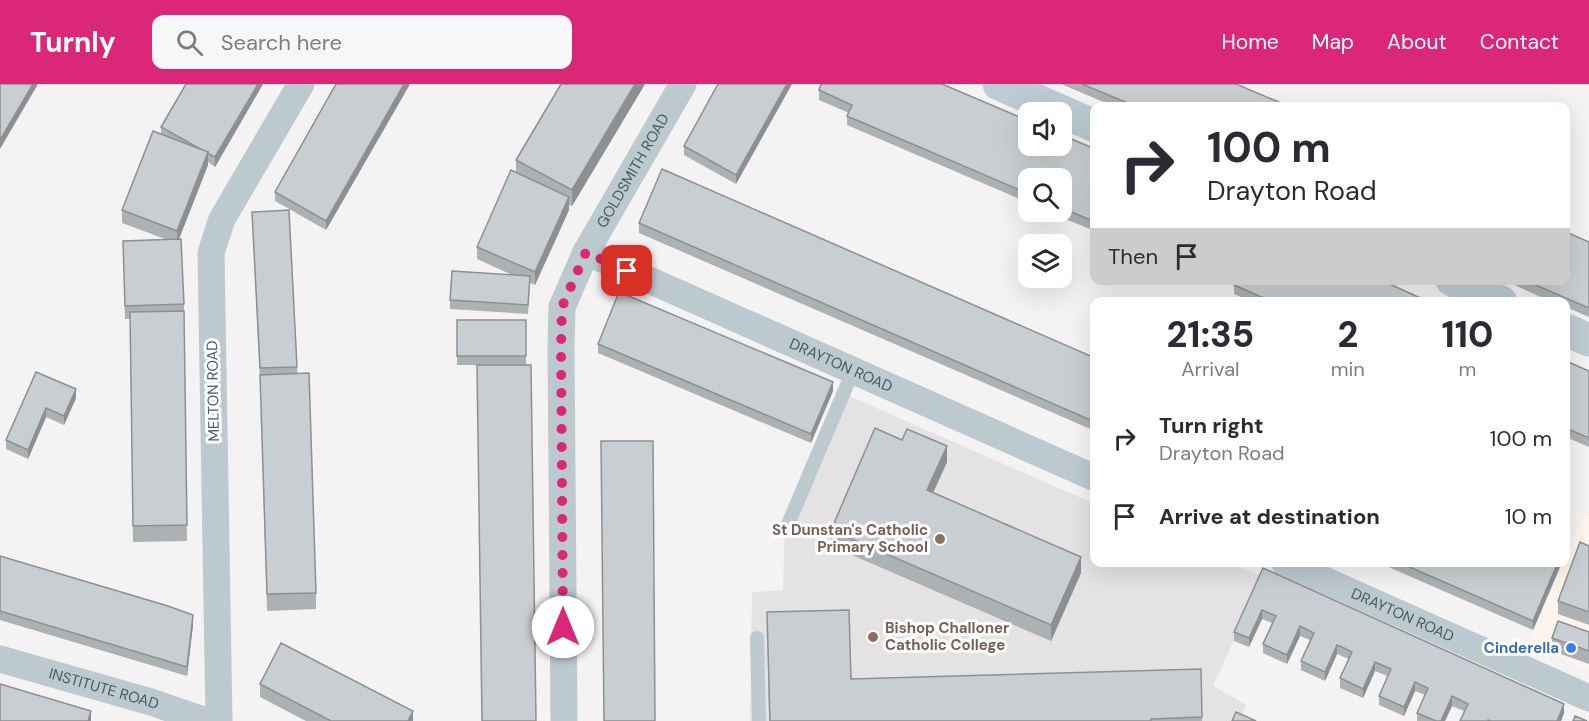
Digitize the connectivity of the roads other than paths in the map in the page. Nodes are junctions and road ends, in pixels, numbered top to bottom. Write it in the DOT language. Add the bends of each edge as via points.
graph roads {
  1 [pos="301,84"];
  2 [pos="683,84"];
  3 [pos="999,84"];
  4 [pos="1090,124"];
  5 [pos="586,252"];
  6 [pos="1463,285"];
  7 [pos="1490,297"];
  8 [pos="1570,332"];
  9 [pos="1589,340"];
  10 [pos="853,371"];
  11 [pos="1090,476"];
  12 [pos="786,529"];
  13 [pos="1295,567"];
  14 [pos="757,638"];
  15 [pos="0,659"];
  16 [pos="1589,698"];
  17 [pos="206,721"];
  18 [pos="219,721"];
  19 [pos="564,721"];
  20 [pos="759,721"];
  1 -- 18 [label="street, MELTON ROAD" via="222,219 211,253"];
  2 -- 5 [label="street, GOLDSMITH ROAD"];
  3 -- 4 [label="main road"];
  5 -- 10 [label="street, DRAYTON ROAD"];
  5 -- 19 [label="street, GOLDSMITH ROAD" via="562,307"];
  6 -- 7 [label="main road"];
  8 -- 9 [label="main road"];
  10 -- 11 [label="street, DRAYTON ROAD"];
  10 -- 12 [label="lane"];
  13 -- 16 [label="street, DRAYTON ROAD"];
  14 -- 20 [label="lane"];
  15 -- 17 [label="street, INSTITUTE ROAD"];
}
